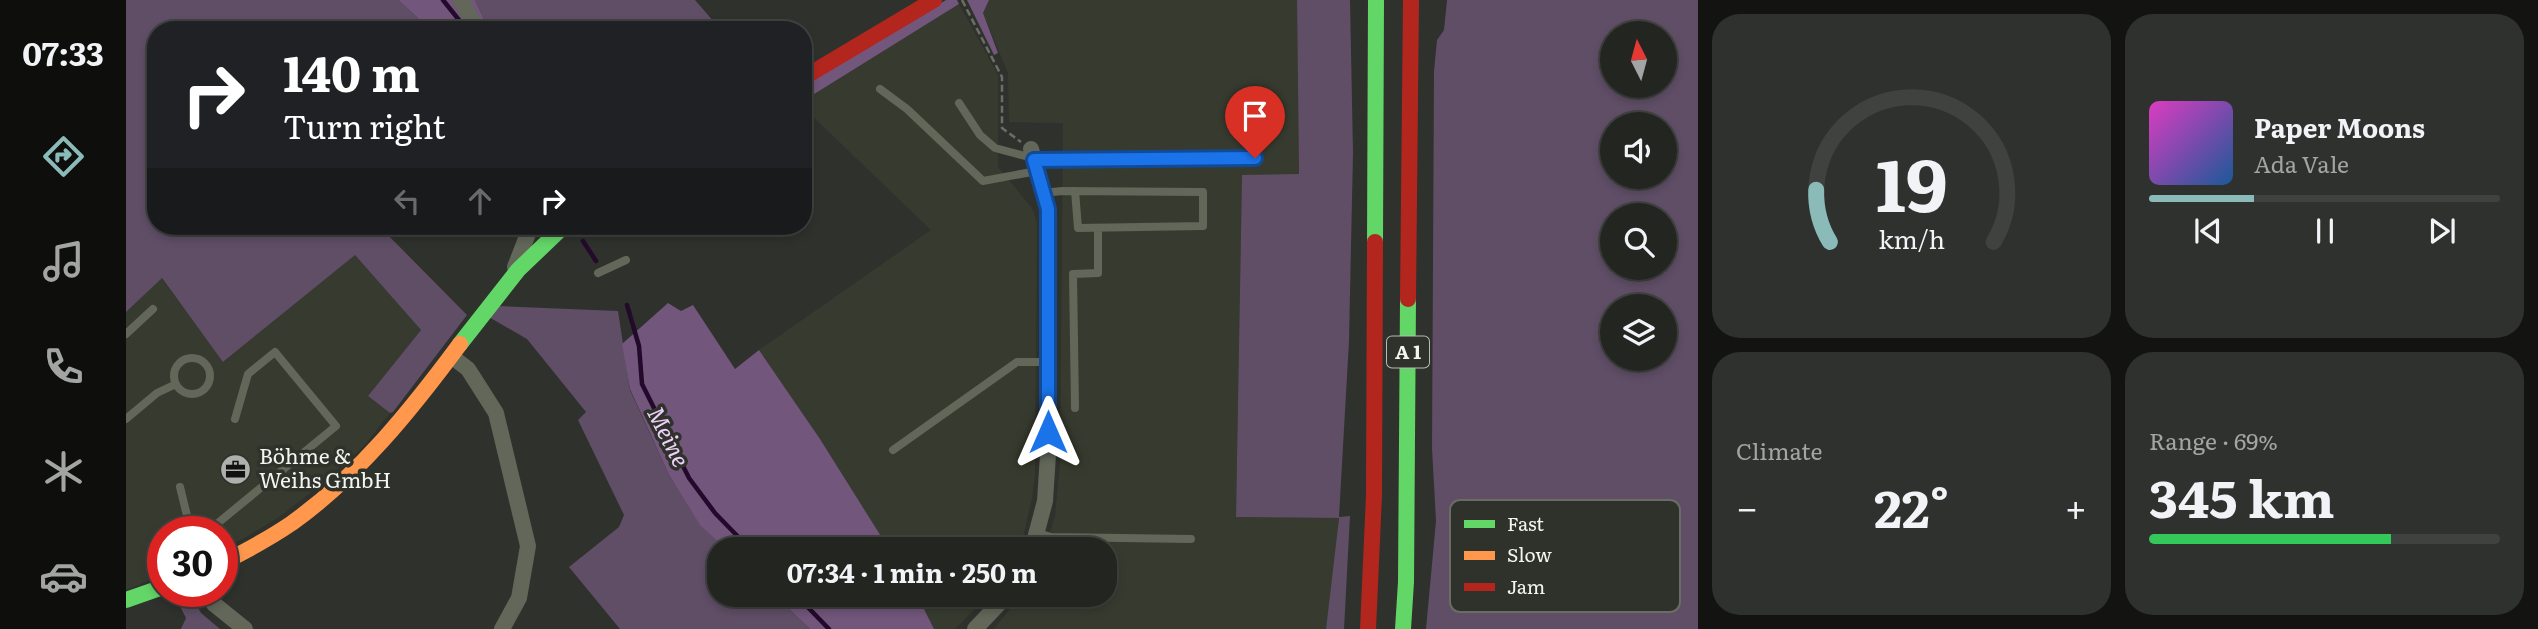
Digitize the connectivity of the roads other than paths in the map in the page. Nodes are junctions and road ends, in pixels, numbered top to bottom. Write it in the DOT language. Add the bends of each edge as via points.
graph roads {
  1 [pos="461,0"];
  2 [pos="933,0"];
  3 [pos="1376,0"];
  4 [pos="1411,0"];
  5 [pos="472,21"];
  6 [pos="812,73"];
  7 [pos="880,89"];
  8 [pos="959,103"];
  9 [pos="1255,158"];
  10 [pos="1034,159"];
  11 [pos="1074,191"];
  12 [pos="1044,193"];
  13 [pos="1098,228"];
  14 [pos="528,235"];
  15 [pos="552,235"];
  16 [pos="626,260"];
  17 [pos="598,273"];
  18 [pos="512,276"];
  19 [pos="153,309"];
  20 [pos="126,334"];
  21 [pos="452,356"];
  22 [pos="1048,362"];
  23 [pos="176,384"];
  24 [pos="1075,408"];
  25 [pos="126,419"];
  26 [pos="235,419"];
  27 [pos="893,450"];
  28 [pos="180,487"];
  29 [pos="187,516"];
  30 [pos="226,516"];
  31 [pos="1038,533"];
  32 [pos="1037,537"];
  33 [pos="1191,540"];
  34 [pos="238,554"];
  35 [pos="147,593"];
  36 [pos="126,600"];
  37 [pos="218,607"];
  38 [pos="997,607"];
  39 [pos="980,627"];
  40 [pos="246,629"];
  41 [pos="502,629"];
  42 [pos="1368,629"];
  43 [pos="1403,629"];
  1 -- 5 [label="street"];
  2 -- 6 [label="main road"];
  3 -- 42 [label="main road, A 1" via="1375,422"];
  4 -- 43 [label="main road, A 1"];
  7 -- 10 [label="lane" via="983,181"];
  8 -- 10 [label="lane" via="980,135 995,148"];
  9 -- 10 [label="lane"];
  10 -- 12 [label="street"];
  11 -- 12 [label="lane"];
  11 -- 13 [label="lane" via="1078,228"];
  11 -- 13 [label="lane" via="1203,192 1203,226"];
  12 -- 22 [label="street" via="1048,209"];
  13 -- 24 [label="lane" via="1098,273 1073,274"];
  14 -- 18 [label="street"];
  15 -- 18 [label="main road"];
  16 -- 17 [label="lane"];
  18 -- 21 [label="main road"];
  19 -- 20 [label="lane"];
  21 -- 34 [label="main road" via="342,484 289,524"];
  21 -- 41 [label="street" via="468,369 496,413 528,546 519,598"];
  22 -- 27 [label="lane" via="1017,362"];
  22 -- 31 [label="street" via="1048,455"];
  23 -- 23 [label="lane" via="175,368 187,358 203,360 209,367 205,389 198,393 189,394"];
  23 -- 25 [label="lane" via="157,393"];
  26 -- 30 [label="lane" via="248,374 275,352 336,426"];
  28 -- 29 [label="lane"];
  31 -- 32 [label="street"];
  31 -- 33 [label="lane"];
  35 -- 36 [label="main road"];
  37 -- 40 [label="street"];
  38 -- 39 [label="street"];
}
